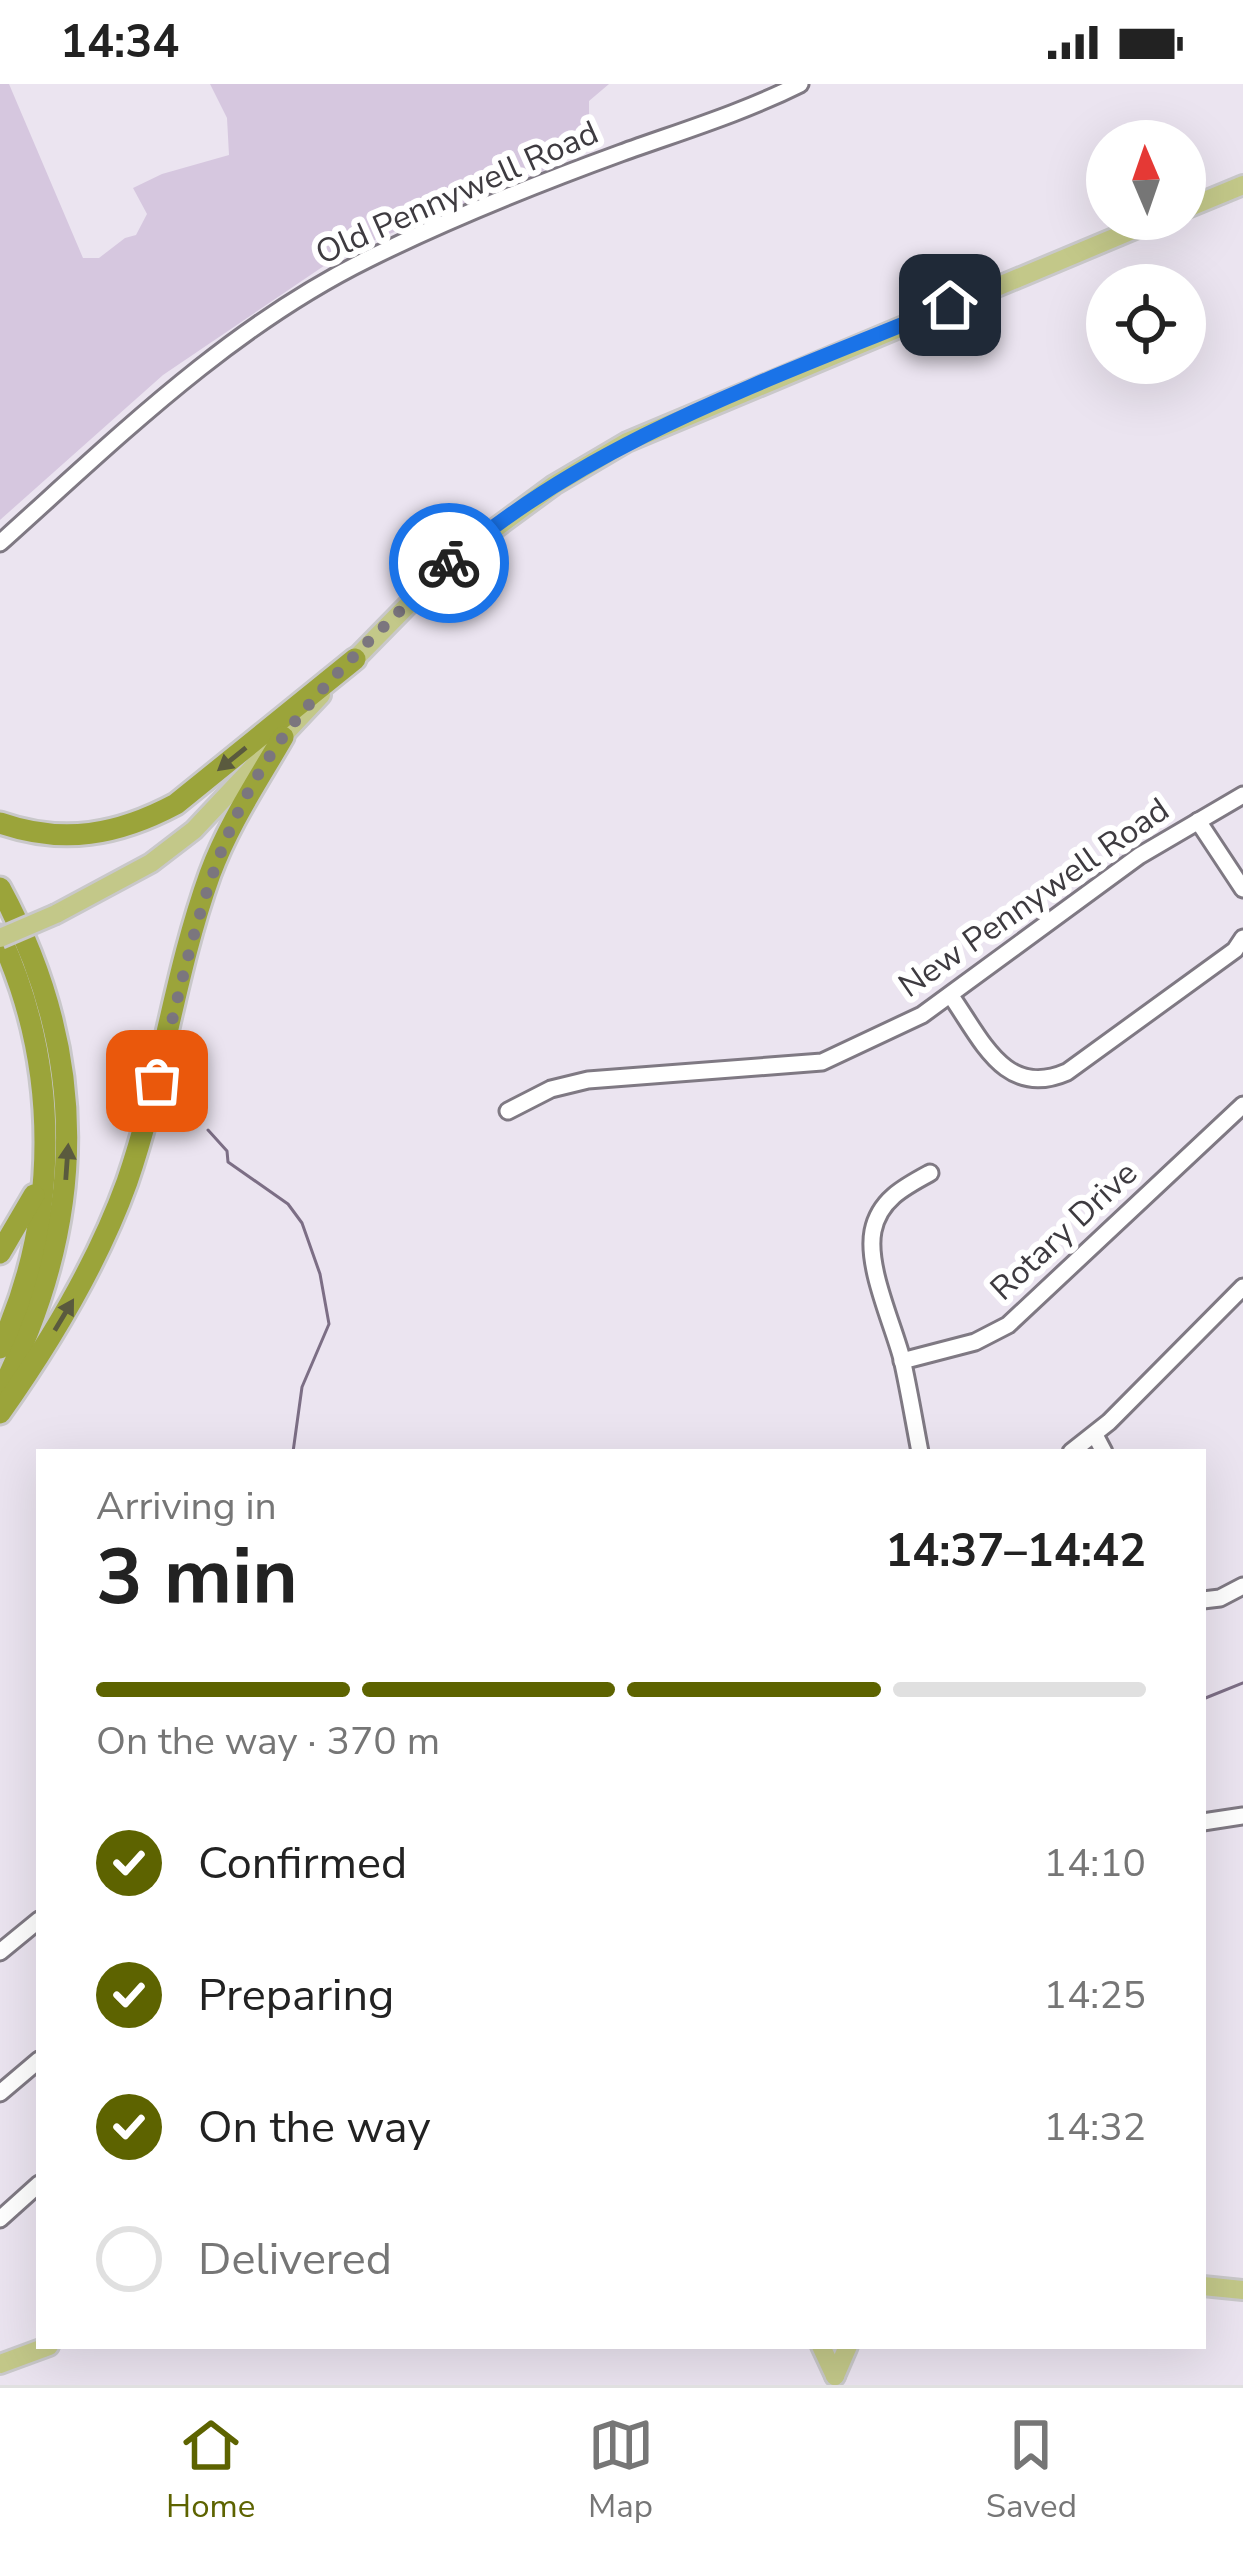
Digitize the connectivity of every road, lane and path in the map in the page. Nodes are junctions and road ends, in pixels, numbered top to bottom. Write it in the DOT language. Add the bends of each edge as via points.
graph roads {
  1 [pos="800,84"];
  2 [pos="1243,185"];
  3 [pos="1206,200"];
  4 [pos="1109,240"];
  5 [pos="0,543"];
  6 [pos="355,659"];
  7 [pos="283,737"];
  8 [pos="1243,795"];
  9 [pos="1198,821"];
  10 [pos="0,823"];
  11 [pos="0,888"];
  12 [pos="1243,889"];
  13 [pos="0,937"];
  14 [pos="1243,938"];
  15 [pos="951,996"];
  16 [pos="1243,1106"];
  17 [pos="508,1111"];
  18 [pos="44,1160"];
  19 [pos="930,1173"];
  20 [pos="0,1253"];
  21 [pos="1243,1287"];
  22 [pos="0,1348"];
  23 [pos="902,1361"];
  24 [pos="0,1394"];
  25 [pos="0,1413"];
  26 [pos="1095,1435"];
  27 [pos="917,1449"];
  28 [pos="1075,1449"];
  29 [pos="1102,1449"];
  30 [pos="1243,1586"];
  31 [pos="1206,1600"];
  32 [pos="1243,1816"];
  33 [pos="1206,1822"];
  34 [pos="36,1922"];
  35 [pos="0,1952"];
  36 [pos="36,2062"];
  37 [pos="0,2092"];
  38 [pos="36,2187"];
  39 [pos="0,2218"];
  40 [pos="1206,2285"];
  41 [pos="1243,2290"];
  42 [pos="41,2349"];
  43 [pos="822,2349"];
  44 [pos="832,2349"];
  45 [pos="847,2349"];
  46 [pos="0,2364"];
  47 [pos="835,2381"];
  1 -- 5 [label="street, Old Pennywell Road" via="573,171 333,277 152,405"];
  2 -- 3 [label="main road"];
  4 -- 6 [label="main road" via="627,442 554,484 451,561"];
  6 -- 7 [label="main road"];
  6 -- 10 [label="highway, one-way" via="145,821 78,837"];
  7 -- 13 [label="main road, bridge" via="151,863"];
  25 -- 7 [label="highway, one-way" via="110,1225 148,1115 211,873"];
  8 -- 9 [label="street, New Pennywell Road"];
  9 -- 12 [label="street"];
  9 -- 15 [label="street, New Pennywell Road"];
  24 -- 11 [label="highway, one-way" via="43,1296 68,1143 55,1027"];
  13 -- 18 [label="highway" via="32,1020 43,1078"];
  14 -- 15 [label="street" via="1049,1079 1009,1072"];
  15 -- 17 [label="street, New Pennywell Road" via="822,1063 588,1079"];
  16 -- 23 [label="street, Rotary Drive" via="1008,1325"];
  18 -- 20 [label="highway" via="26,1214"];
  18 -- 22 [label="highway" via="30,1265"];
  19 -- 23 [label="street" via="885,1204 872,1233"];
  21 -- 26 [label="street"];
  23 -- 27 [label="street"];
  26 -- 28 [label="street"];
  26 -- 29 [label="street"];
  30 -- 31 [label="street"];
  32 -- 33 [label="street"];
  34 -- 35 [label="street"];
  36 -- 37 [label="street"];
  38 -- 39 [label="street"];
  40 -- 41 [label="main road"];
  42 -- 46 [label="main road"];
  43 -- 47 [label="main road"];
  44 -- 47 [label="street"];
  45 -- 47 [label="main road"];
}
